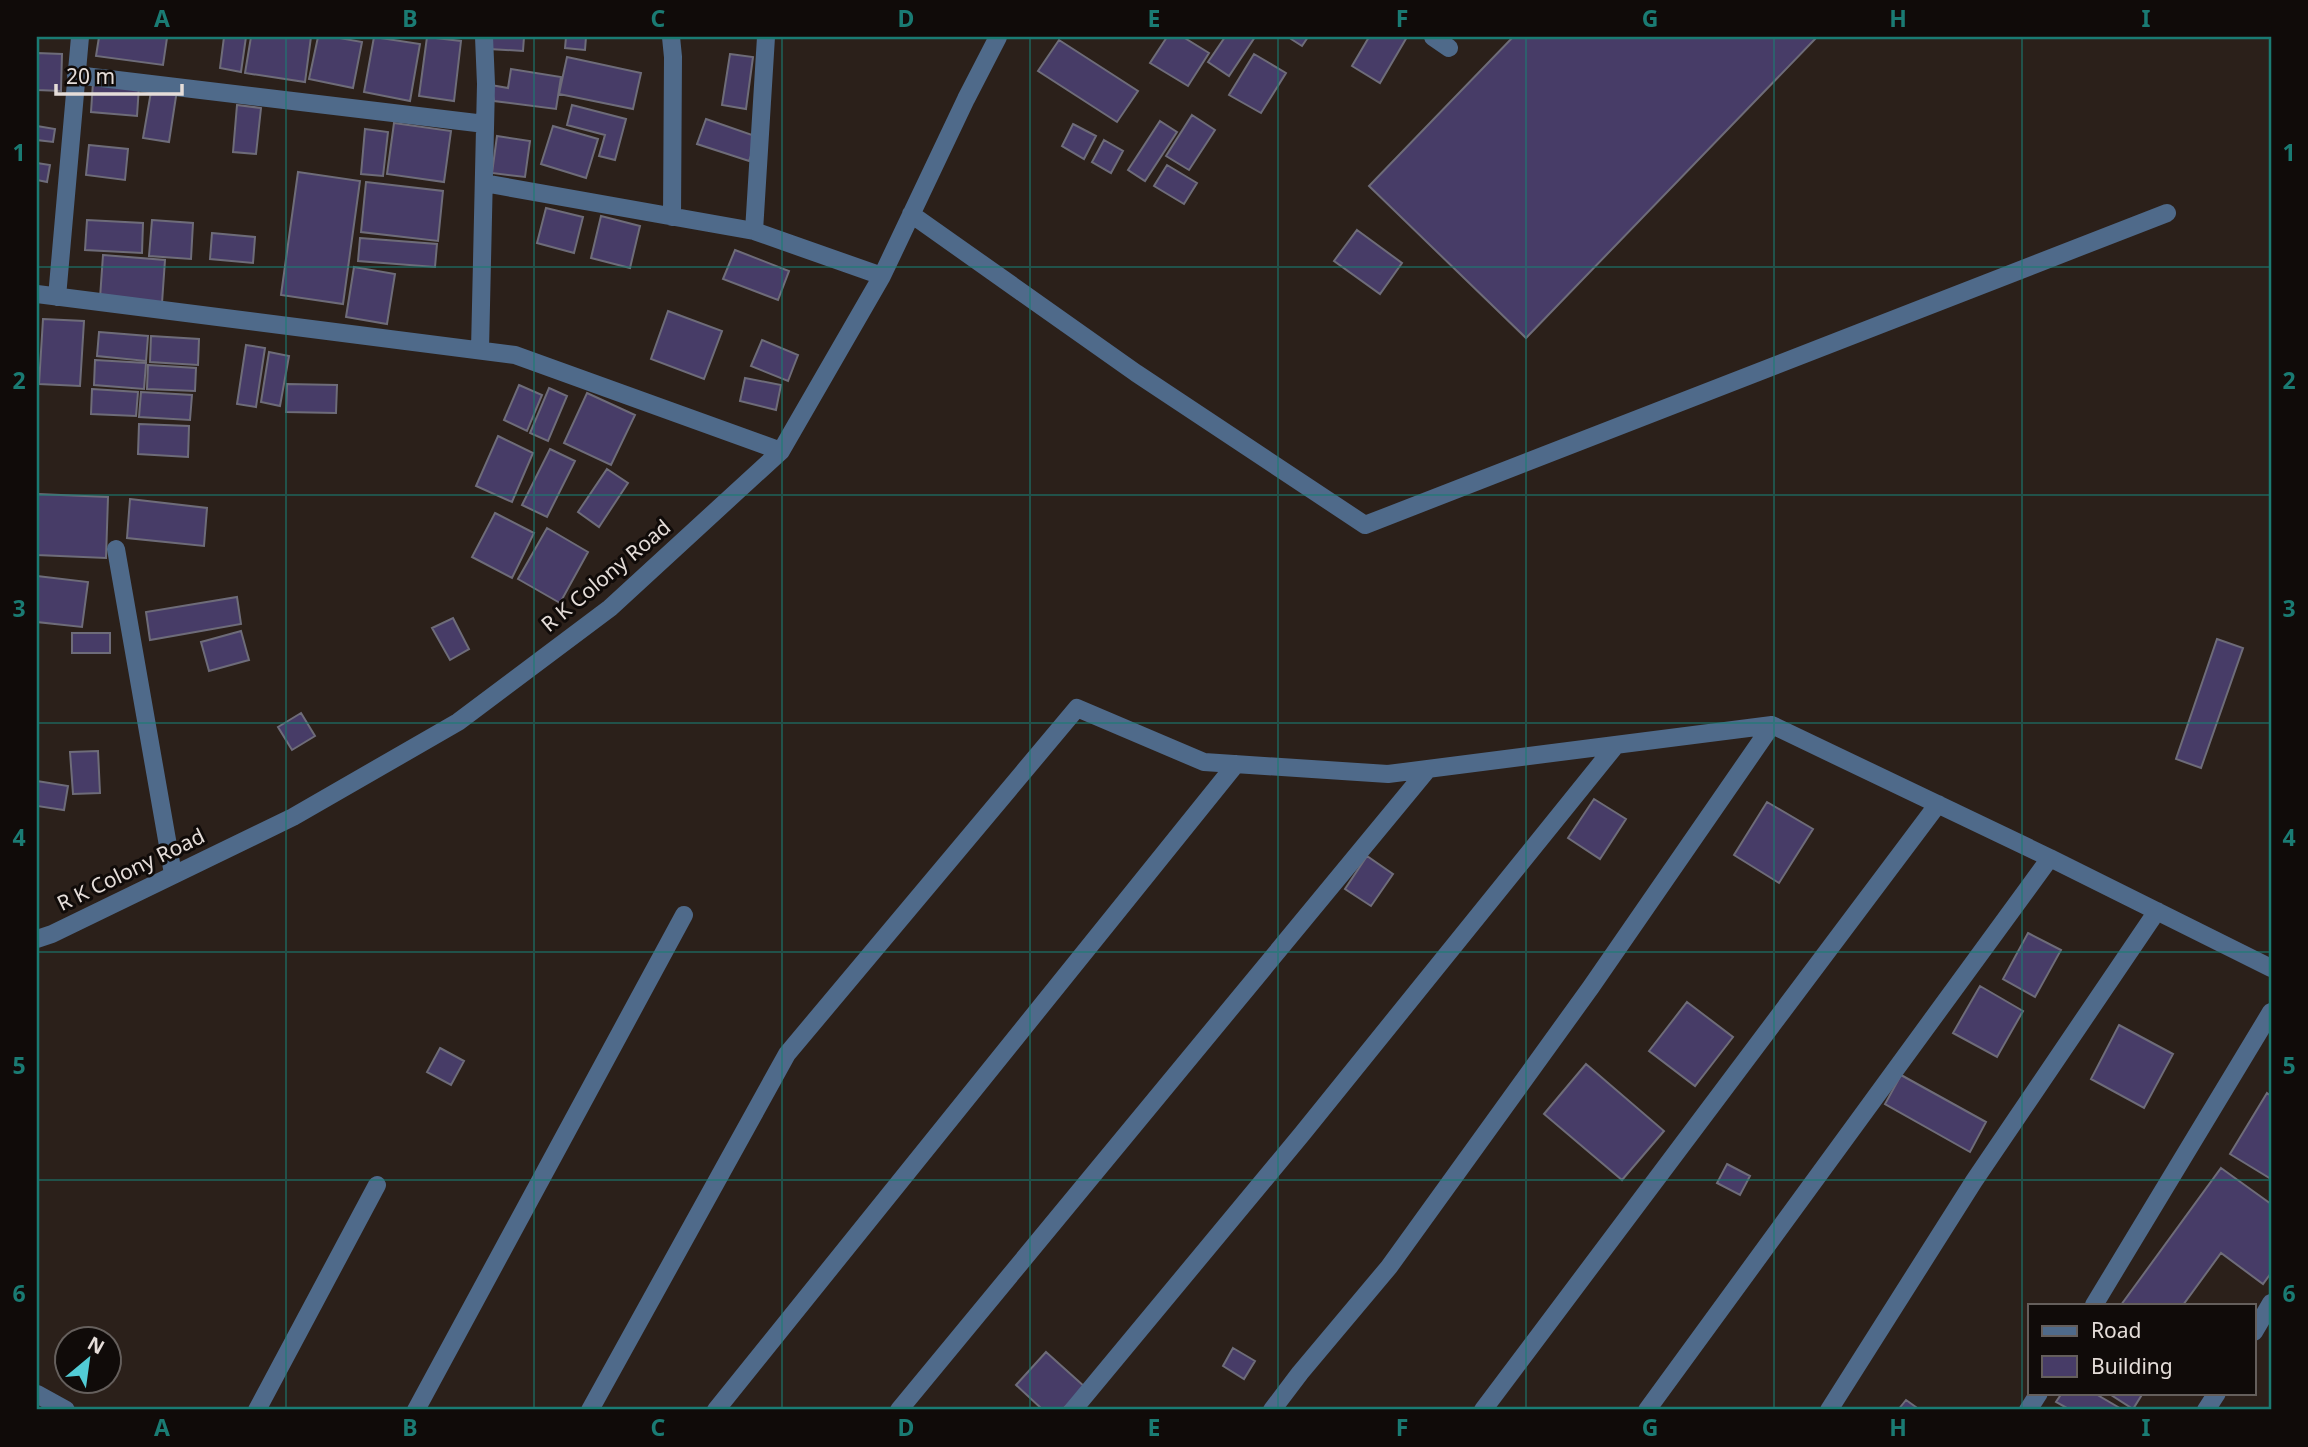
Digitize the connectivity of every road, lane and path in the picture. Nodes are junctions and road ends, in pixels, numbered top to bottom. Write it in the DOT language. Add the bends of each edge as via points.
graph roads {
  1 [pos="80,37"];
  2 [pos="484,37"];
  3 [pos="671,37"];
  4 [pos="766,37"];
  5 [pos="998,37"];
  6 [pos="1433,37"];
  7 [pos="1449,48"];
  8 [pos="76,75"];
  9 [pos="485,124"];
  10 [pos="484,183"];
  11 [pos="2167,213"];
  12 [pos="911,214"];
  13 [pos="672,217"];
  14 [pos="754,231"];
  15 [pos="882,275"];
  16 [pos="37,294"];
  17 [pos="57,297"];
  18 [pos="480,350"];
  19 [pos="781,451"];
  20 [pos="116,549"];
  21 [pos="1772,725"];
  22 [pos="1616,745"];
  23 [pos="1236,764"];
  24 [pos="1428,769"];
  25 [pos="1938,804"];
  26 [pos="2050,858"];
  27 [pos="173,874"];
  28 [pos="2157,911"];
  29 [pos="684,915"];
  30 [pos="37,939"];
  31 [pos="2271,968"];
  32 [pos="2271,1012"];
  33 [pos="377,1185"];
  34 [pos="2271,1303"];
  35 [pos="2095,1304"];
  36 [pos="2256,1329"];
  37 [pos="37,1394"];
  38 [pos="2038,1394"];
  39 [pos="2216,1394"];
  40 [pos="66,1410"];
  41 [pos="257,1410"];
  42 [pos="416,1410"];
  43 [pos="590,1410"];
  44 [pos="716,1410"];
  45 [pos="899,1410"];
  46 [pos="1073,1410"];
  47 [pos="1272,1410"];
  48 [pos="1483,1410"];
  49 [pos="1647,1410"];
  50 [pos="1829,1410"];
  51 [pos="2028,1410"];
  52 [pos="2206,1410"];
  1 -- 8 [label="street"];
  2 -- 9 [label="street"];
  3 -- 13 [label="street"];
  4 -- 14 [label="street"];
  5 -- 12 [label="street, R K Colony Road"];
  6 -- 7 [label="street"];
  8 -- 9 [label="street"];
  8 -- 17 [label="street"];
  9 -- 10 [label="street"];
  10 -- 13 [label="street"];
  10 -- 18 [label="street"];
  11 -- 12 [label="street" via="1365,525 1136,373"];
  12 -- 15 [label="street, R K Colony Road"];
  13 -- 14 [label="street"];
  14 -- 15 [label="street"];
  15 -- 19 [label="street, R K Colony Road"];
  16 -- 17 [label="street"];
  17 -- 18 [label="street"];
  18 -- 19 [label="street" via="515,355"];
  19 -- 27 [label="street, R K Colony Road" via="610,608 458,722 293,817"];
  20 -- 27 [label="street"];
  21 -- 22 [label="street"];
  21 -- 25 [label="street"];
  21 -- 47 [label="street" via="1397,1256"];
  22 -- 24 [label="street"];
  22 -- 46 [label="street"];
  23 -- 24 [label="street" via="1388,774"];
  23 -- 43 [label="street" via="1204,762 1077,708 787,1054"];
  23 -- 44 [label="street"];
  24 -- 45 [label="street"];
  25 -- 26 [label="street"];
  25 -- 48 [label="street"];
  26 -- 28 [label="street"];
  26 -- 49 [label="street"];
  27 -- 30 [label="street, R K Colony Road"];
  28 -- 31 [label="street"];
  28 -- 50 [label="street" via="1974,1181"];
  29 -- 42 [label="street"];
  32 -- 35 [label="street"];
  33 -- 41 [label="street"];
  34 -- 36 [label="street"];
  37 -- 40 [label="street"];
  38 -- 51 [label="street"];
  39 -- 52 [label="street"];
}
